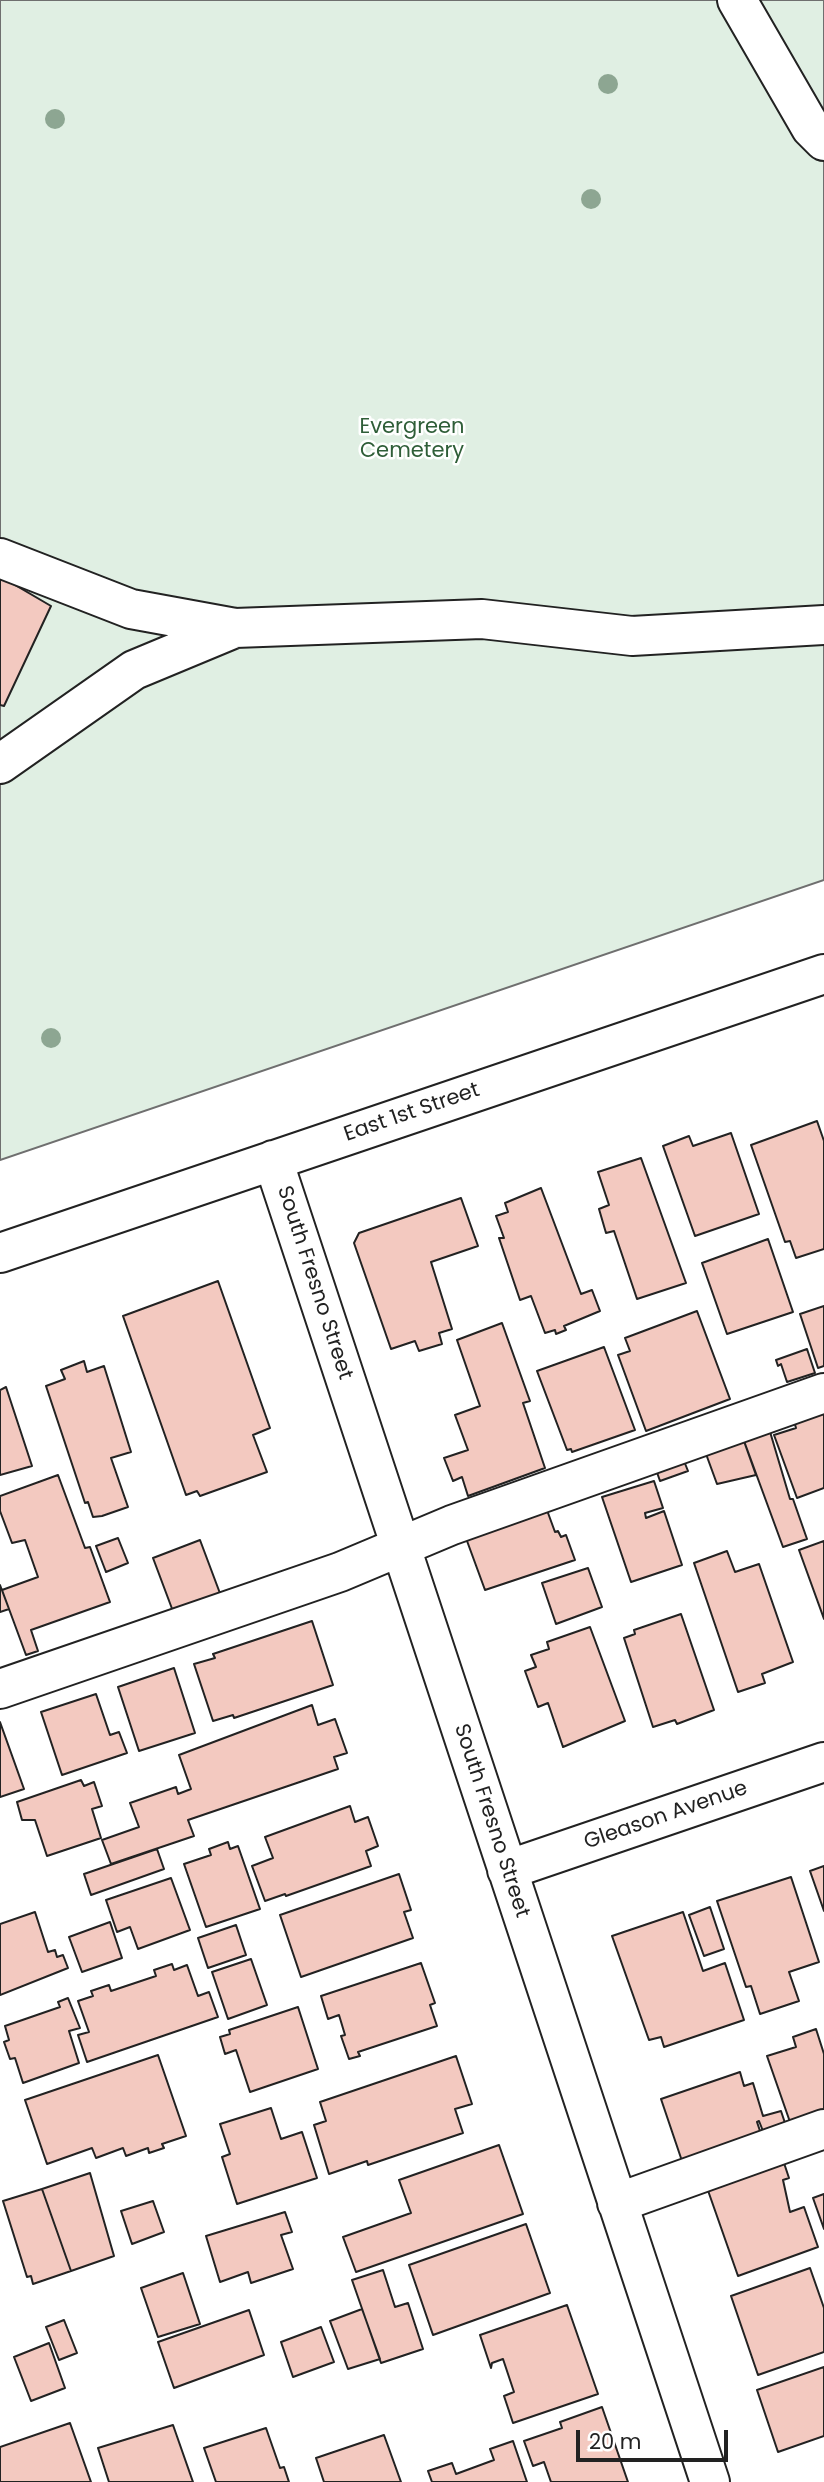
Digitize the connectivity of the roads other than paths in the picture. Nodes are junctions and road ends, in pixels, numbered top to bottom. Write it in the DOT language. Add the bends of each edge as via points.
graph roads {
  1 [pos="737,0"];
  2 [pos="824,141"];
  3 [pos="0,558"];
  4 [pos="824,625"];
  5 [pos="235,628"];
  6 [pos="0,764"];
  7 [pos="824,974"];
  8 [pos="273,1160"];
  9 [pos="0,1253"];
  10 [pos="824,1394"];
  11 [pos="400,1546"];
  12 [pos="0,1689"];
  13 [pos="824,1762"];
  14 [pos="507,1870"];
  15 [pos="824,2129"];
  16 [pos="617,2203"];
  17 [pos="710,2482"];
  1 -- 2 [label="street" via="811,128"];
  3 -- 5 [label="street" via="131,609"];
  4 -- 5 [label="street" via="632,636 482,619"];
  5 -- 6 [label="street" via="134,670"];
  7 -- 8 [label="street, East 1st Street"];
  8 -- 9 [label="street, East 1st Street"];
  8 -- 11 [label="street, South Fresno Street"];
  10 -- 11 [label="street"];
  11 -- 12 [label="street" via="340,1572"];
  11 -- 14 [label="street, South Fresno Street"];
  13 -- 14 [label="street, Gleason Avenue"];
  14 -- 16 [label="street, South Fresno Street"];
  15 -- 16 [label="street"];
  16 -- 17 [label="street, South Fresno Street"];
}
